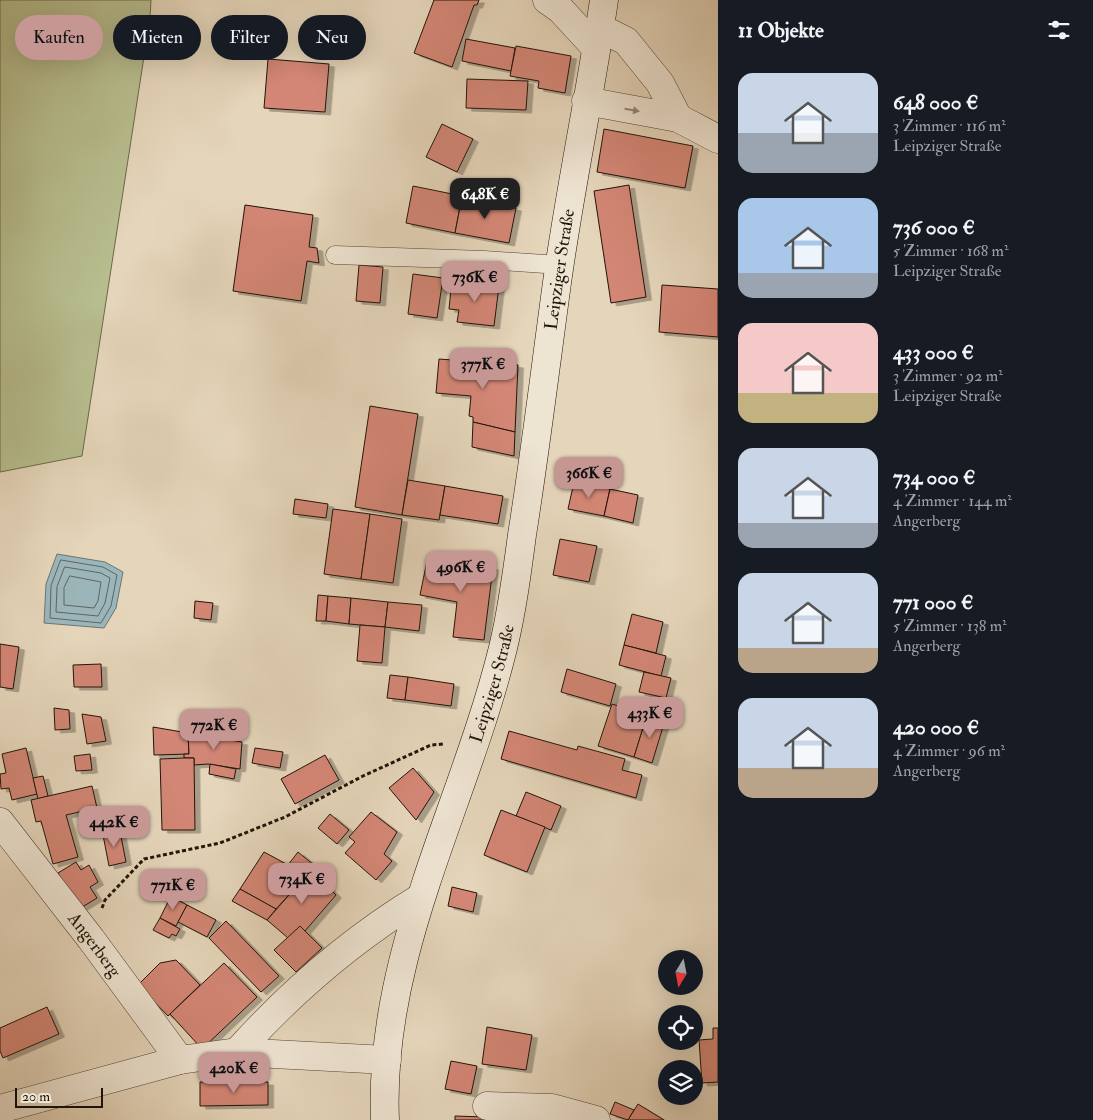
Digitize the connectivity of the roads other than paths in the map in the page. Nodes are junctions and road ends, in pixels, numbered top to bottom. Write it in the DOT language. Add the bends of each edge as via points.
graph roads {
  1 [pos="547,0"];
  2 [pos="604,0"];
  3 [pos="598,38"];
  4 [pos="586,102"];
  5 [pos="678,118"];
  6 [pos="718,140"];
  7 [pos="335,256"];
  8 [pos="560,265"];
  9 [pos="3,827"];
  10 [pos="420,898"];
  11 [pos="237,1052"];
  12 [pos="180,1060"];
  13 [pos="387,1060"];
  14 [pos="487,1106"];
  15 [pos="0,1109"];
  16 [pos="385,1120"];
  17 [pos="596,1120"];
  1 -- 3 [label="street"];
  2 -- 3 [label="street, Leipziger Straße"];
  3 -- 4 [label="street, Leipziger Straße"];
  3 -- 5 [label="street" via="626,41 660,83"];
  4 -- 5 [label="street, one-way"];
  4 -- 8 [label="street, Leipziger Straße"];
  5 -- 6 [label="street"];
  7 -- 8 [label="lane"];
  8 -- 10 [label="street, Leipziger Straße" via="511,606 476,740"];
  9 -- 12 [label="street, Angerberg"];
  10 -- 11 [label="street" via="343,950 267,1019"];
  10 -- 13 [label="street, Leipziger Straße" via="398,983"];
  11 -- 12 [label="street"];
  11 -- 13 [label="street"];
  12 -- 15 [label="street"];
  13 -- 16 [label="street, Leipziger Straße"];
  14 -- 17 [label="street" via="552,1108"];
}
